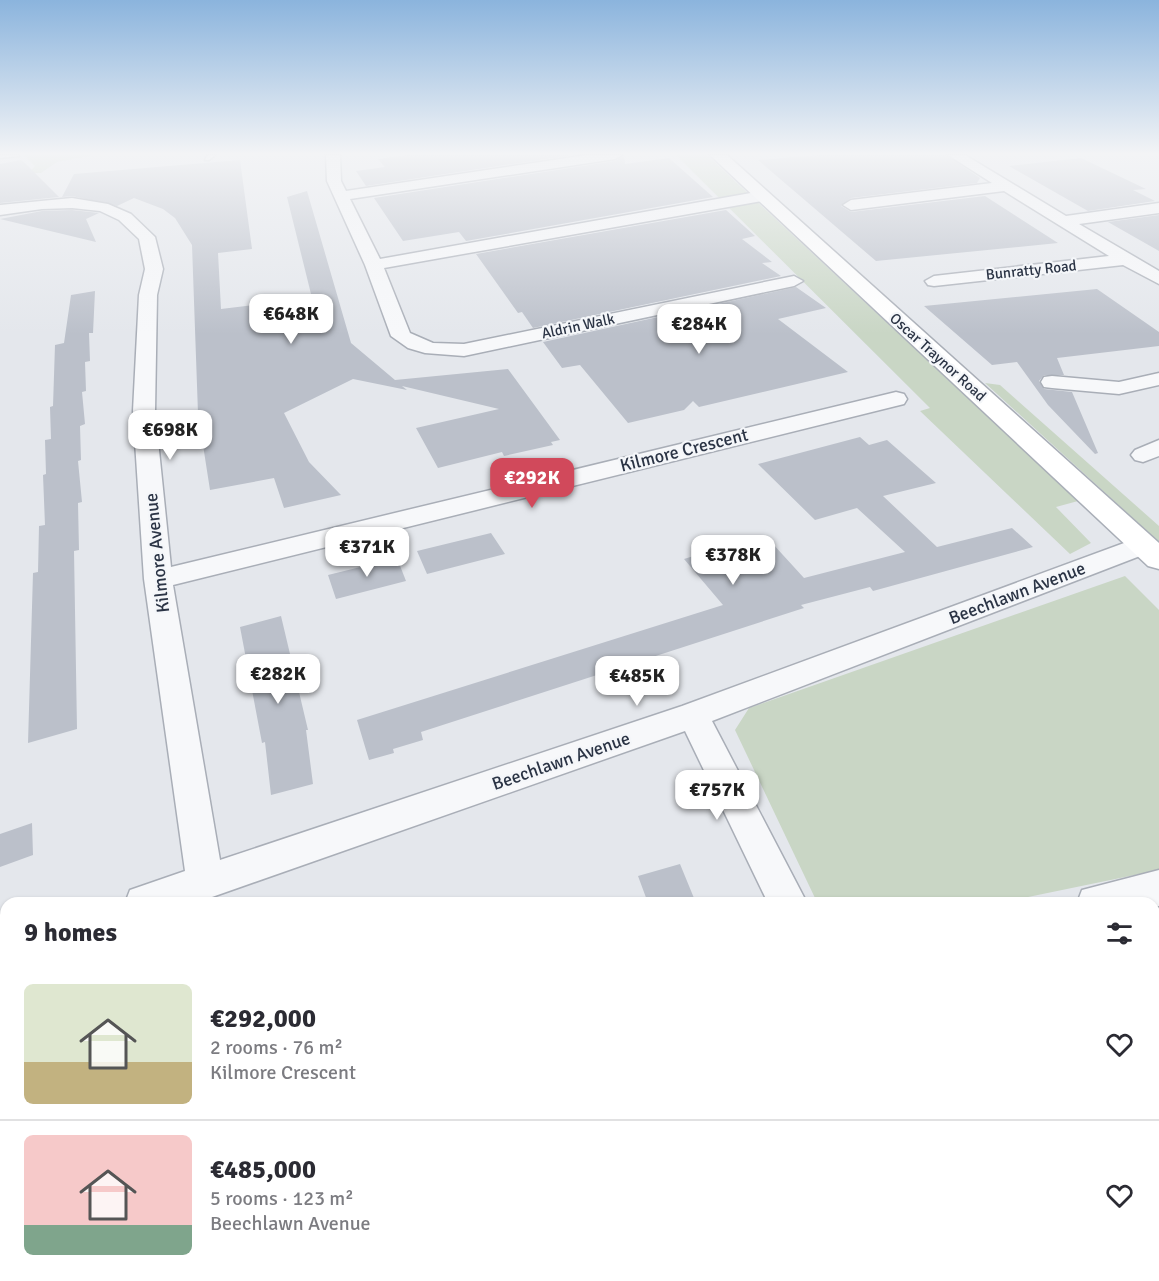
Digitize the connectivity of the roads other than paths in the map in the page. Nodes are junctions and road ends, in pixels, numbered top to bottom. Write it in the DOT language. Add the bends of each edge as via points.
graph roads {
  1 [pos="120,215"];
  2 [pos="349,215"];
  3 [pos="656,215"];
  4 [pos="783,215"];
  5 [pos="1054,215"];
  6 [pos="1109,215"];
  7 [pos="1064,221"];
  8 [pos="1128,259"];
  9 [pos="374,265"];
  10 [pos="1159,279"];
  11 [pos="794,281"];
  12 [pos="934,281"];
  13 [pos="1159,379"];
  14 [pos="1052,382"];
  15 [pos="896,399"];
  16 [pos="1151,552"];
  17 [pos="158,579"];
  18 [pos="693,715"];
  19 [pos="205,881"];
  20 [pos="1159,888"];
  21 [pos="161,897"];
  22 [pos="785,897"];
  23 [pos="1121,897"];
  1 -- 17 [label="street, Kilmore Avenue" via="147,237 154,269 148,295 144,411"];
  2 -- 9 [label="street"];
  3 -- 9 [label="street"];
  4 -- 16 [label="main road, Oscar Traynor Road"];
  5 -- 7 [label="street, Bunratty Road"];
  6 -- 7 [label="street"];
  7 -- 8 [label="street, Bunratty Road"];
  8 -- 10 [label="street, Bunratty Road"];
  8 -- 12 [label="street, Bunratty Road"];
  9 -- 11 [label="street, Aldrin Walk" via="401,336 432,349 464,350"];
  13 -- 14 [label="street" via="1119,388"];
  15 -- 17 [label="street, Kilmore Crescent"];
  16 -- 18 [label="street, Beechlawn Avenue"];
  17 -- 19 [label="street, Kilmore Avenue"];
  18 -- 19 [label="street, Beechlawn Avenue"];
  18 -- 22 [label="street"];
  19 -- 21 [label="street, Beechlawn Avenue"];
  20 -- 23 [label="street"];
}
